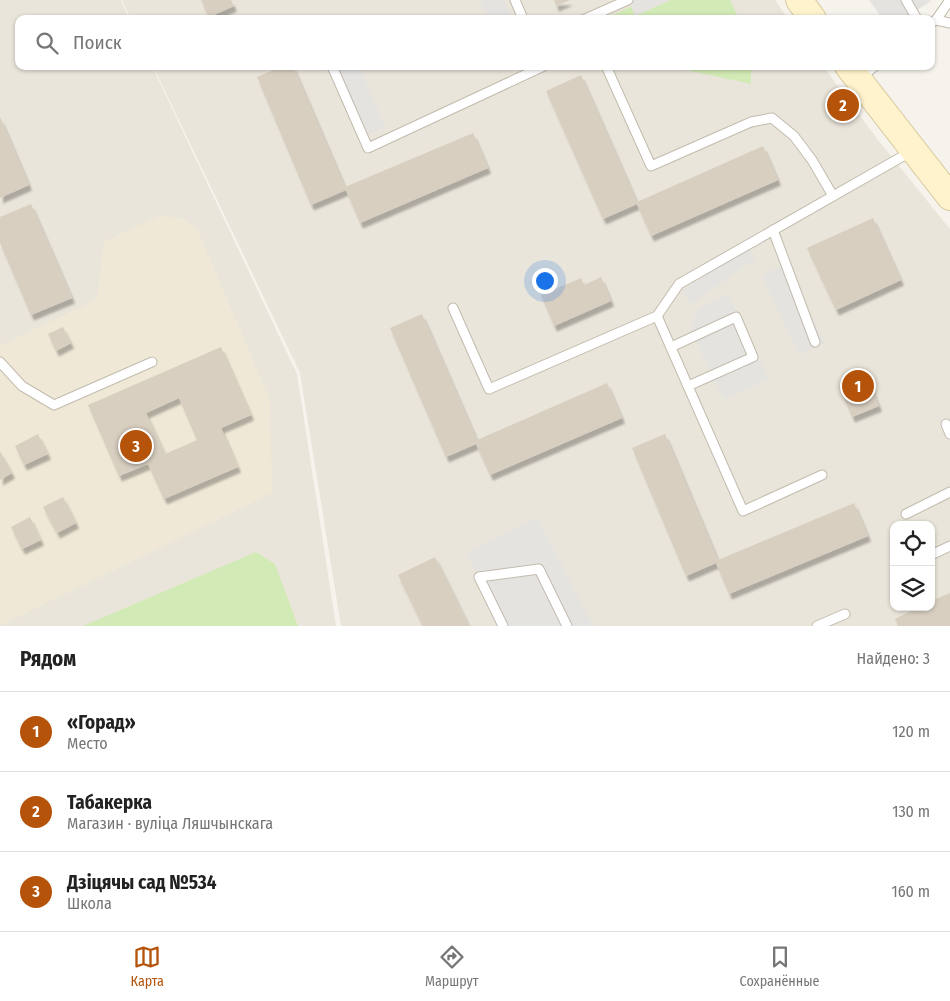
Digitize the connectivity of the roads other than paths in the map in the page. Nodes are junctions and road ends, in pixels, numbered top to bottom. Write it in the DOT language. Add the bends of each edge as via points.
graph roads {
  1 [pos="515,0"];
  2 [pos="628,0"];
  3 [pos="800,0"];
  4 [pos="906,0"];
  5 [pos="950,0"];
  6 [pos="521,15"];
  7 [pos="594,15"];
  8 [pos="810,15"];
  9 [pos="915,15"];
  10 [pos="935,21"];
  11 [pos="935,22"];
  12 [pos="950,23"];
  13 [pos="334,70"];
  14 [pos="535,70"];
  15 [pos="608,70"];
  16 [pos="860,71"];
  17 [pos="912,150"];
  18 [pos="833,196"];
  19 [pos="950,197"];
  20 [pos="773,230"];
  21 [pos="453,308"];
  22 [pos="657,316"];
  23 [pos="814,342"];
  24 [pos="671,347"];
  25 [pos="0,362"];
  26 [pos="152,362"];
  27 [pos="688,386"];
  28 [pos="946,424"];
  29 [pos="950,434"];
  30 [pos="822,475"];
  31 [pos="950,492"];
  32 [pos="906,514"];
  33 [pos="950,546"];
  34 [pos="935,553"];
  35 [pos="845,614"];
  36 [pos="503,626"];
  37 [pos="567,626"];
  38 [pos="816,626"];
  1 -- 6 [label="lane"];
  2 -- 7 [label="lane"];
  3 -- 8 [label="main road"];
  4 -- 9 [label="lane"];
  5 -- 10 [label="lane"];
  11 -- 12 [label="lane"];
  13 -- 14 [label="lane" via="368,148"];
  15 -- 18 [label="lane" via="651,166 751,122 772,118 794,136"];
  16 -- 17 [label="main road"];
  17 -- 18 [label="lane"];
  17 -- 19 [label="main road"];
  18 -- 20 [label="lane"];
  20 -- 22 [label="lane" via="679,284"];
  20 -- 23 [label="lane"];
  21 -- 22 [label="lane" via="489,389"];
  22 -- 24 [label="lane"];
  24 -- 27 [label="lane"];
  24 -- 27 [label="lane" via="736,317 750,349 753,356"];
  25 -- 26 [label="lane" via="22,386 54,405"];
  27 -- 30 [label="lane" via="743,511"];
  28 -- 29 [label="lane"];
  31 -- 32 [label="lane"];
  33 -- 34 [label="lane"];
  35 -- 38 [label="lane"];
  36 -- 37 [label="lane" via="479,577 539,569"];
}
